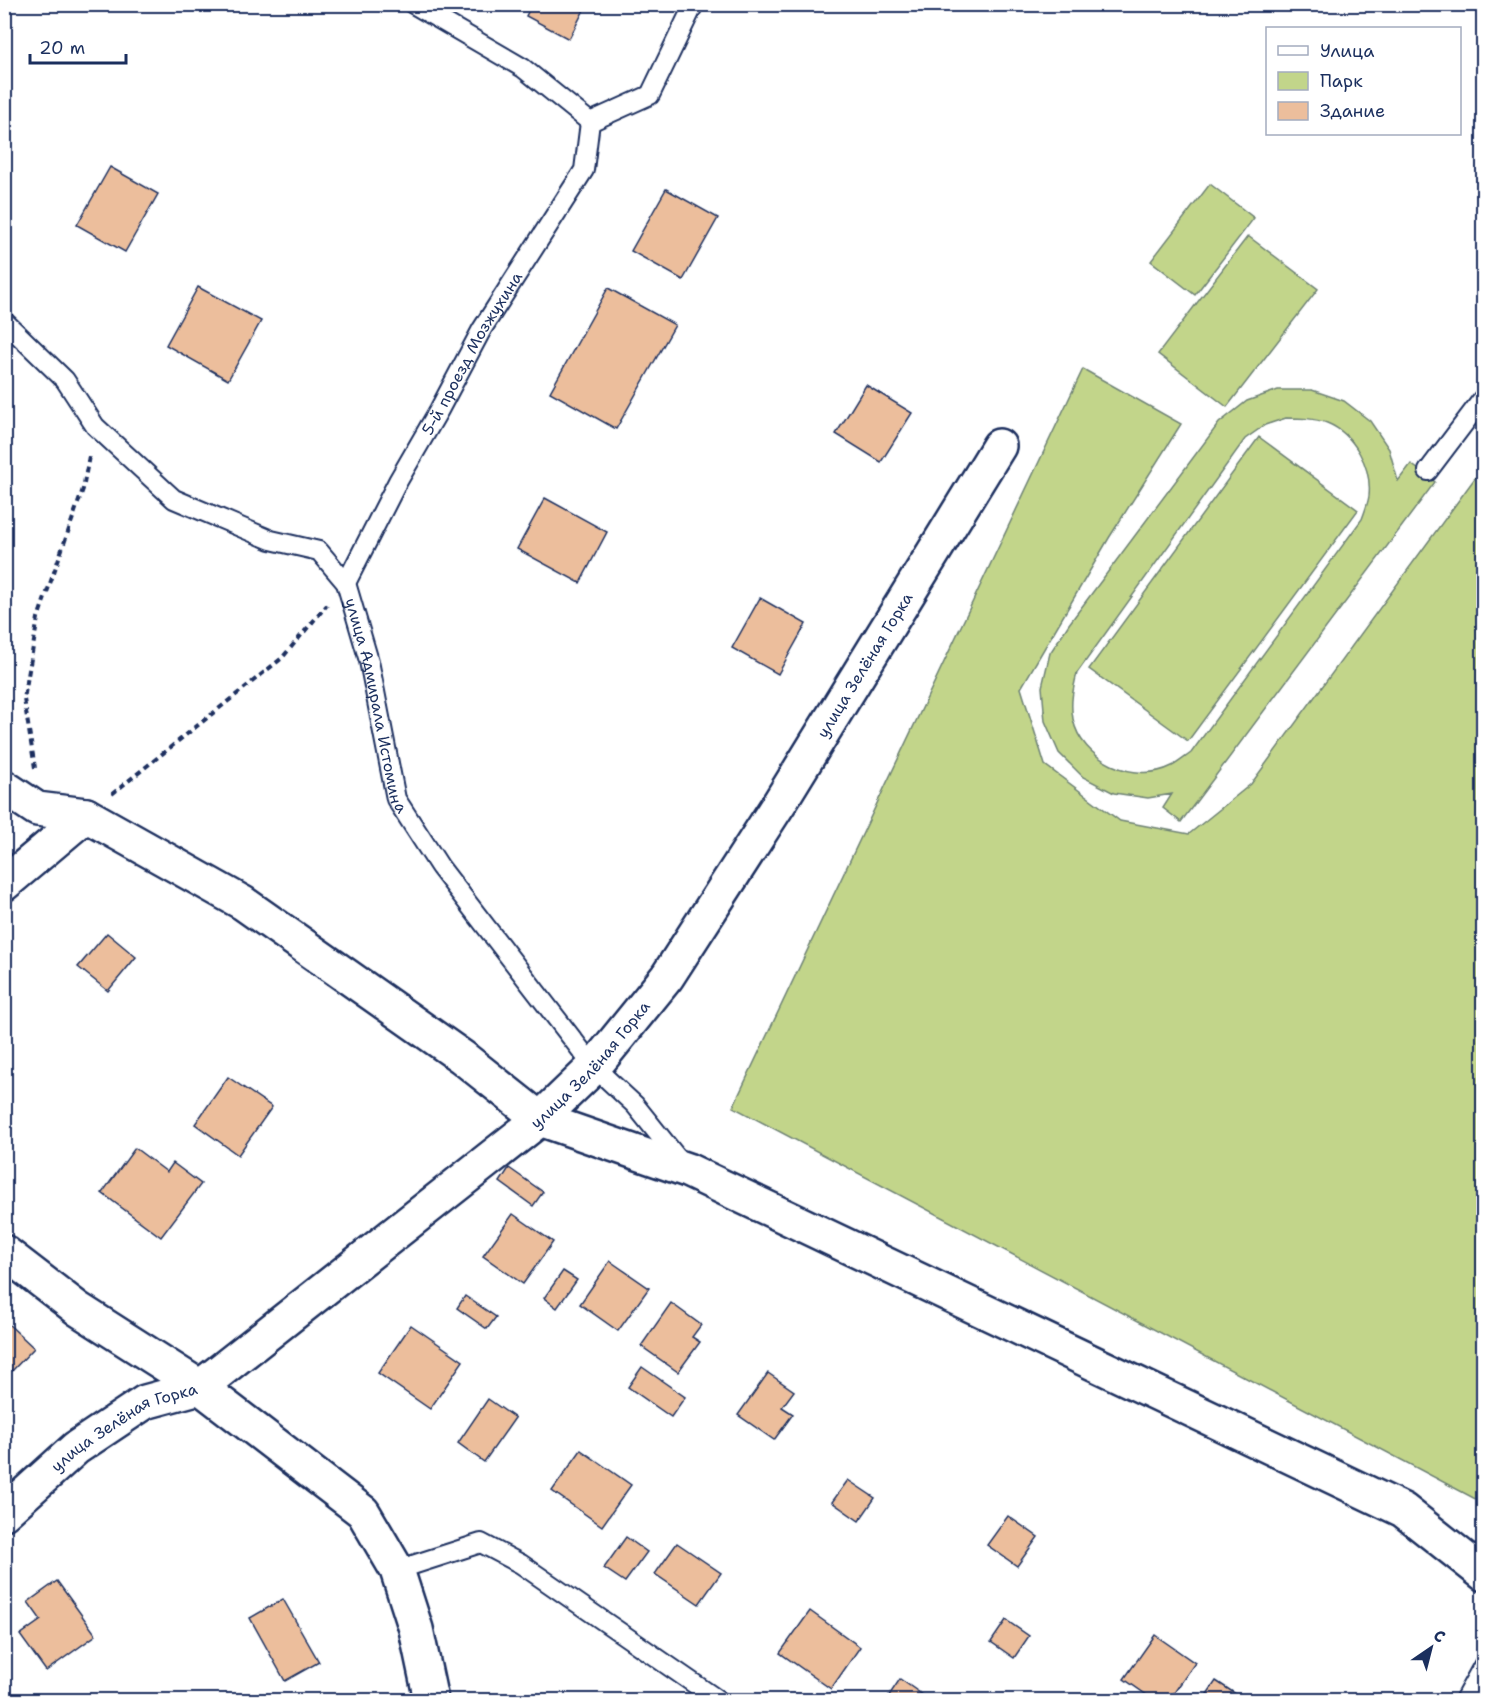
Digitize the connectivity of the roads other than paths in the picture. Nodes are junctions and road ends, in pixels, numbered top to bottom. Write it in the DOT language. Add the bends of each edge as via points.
graph roads {
  1 [pos="413,4"];
  2 [pos="694,4"];
  3 [pos="590,122"];
  4 [pos="4,321"];
  5 [pos="1484,397"];
  6 [pos="999,446"];
  7 [pos="1428,471"];
  8 [pos="346,583"];
  9 [pos="4,787"];
  10 [pos="86,815"];
  11 [pos="4,884"];
  12 [pos="594,1067"];
  13 [pos="540,1119"];
  14 [pos="687,1170"];
  15 [pos="4,1252"];
  16 [pos="200,1387"];
  17 [pos="4,1513"];
  18 [pos="397,1570"];
  19 [pos="1484,1574"];
  20 [pos="1484,1664"];
  21 [pos="431,1701"];
  22 [pos="717,1701"];
  23 [pos="1464,1701"];
  1 -- 3 [label="lane" via="523,68"];
  2 -- 3 [label="lane" via="650,95"];
  3 -- 8 [label="lane, 5-й проезд Мозжухина" via="584,170 482,329"];
  4 -- 8 [label="lane, улица Адмирала Истомина" via="65,380 95,426 174,499 272,540 319,551"];
  5 -- 7 [label="lane"];
  6 -- 12 [label="street, улица Зелёная Горка" via="780,802 667,977"];
  8 -- 12 [label="lane, улица Адмирала Истомина" via="369,661 396,799 440,867"];
  9 -- 10 [label="street" via="37,809"];
  10 -- 11 [label="street"];
  10 -- 13 [label="street" via="243,903 462,1057"];
  12 -- 13 [label="street, улица Зелёная Горка"];
  12 -- 14 [label="lane, улица Адмирала Истомина" via="635,1105"];
  13 -- 14 [label="street"];
  13 -- 16 [label="street, улица Зелёная Горка"];
  14 -- 19 [label="street" via="1403,1509"];
  15 -- 16 [label="street" via="78,1309"];
  16 -- 17 [label="street, улица Зелёная Горка" via="145,1402 76,1448"];
  16 -- 18 [label="street" via="363,1512"];
  18 -- 21 [label="street" via="416,1629"];
  18 -- 22 [label="lane" via="481,1543 521,1564"];
  20 -- 23 [label="lane"];
}
